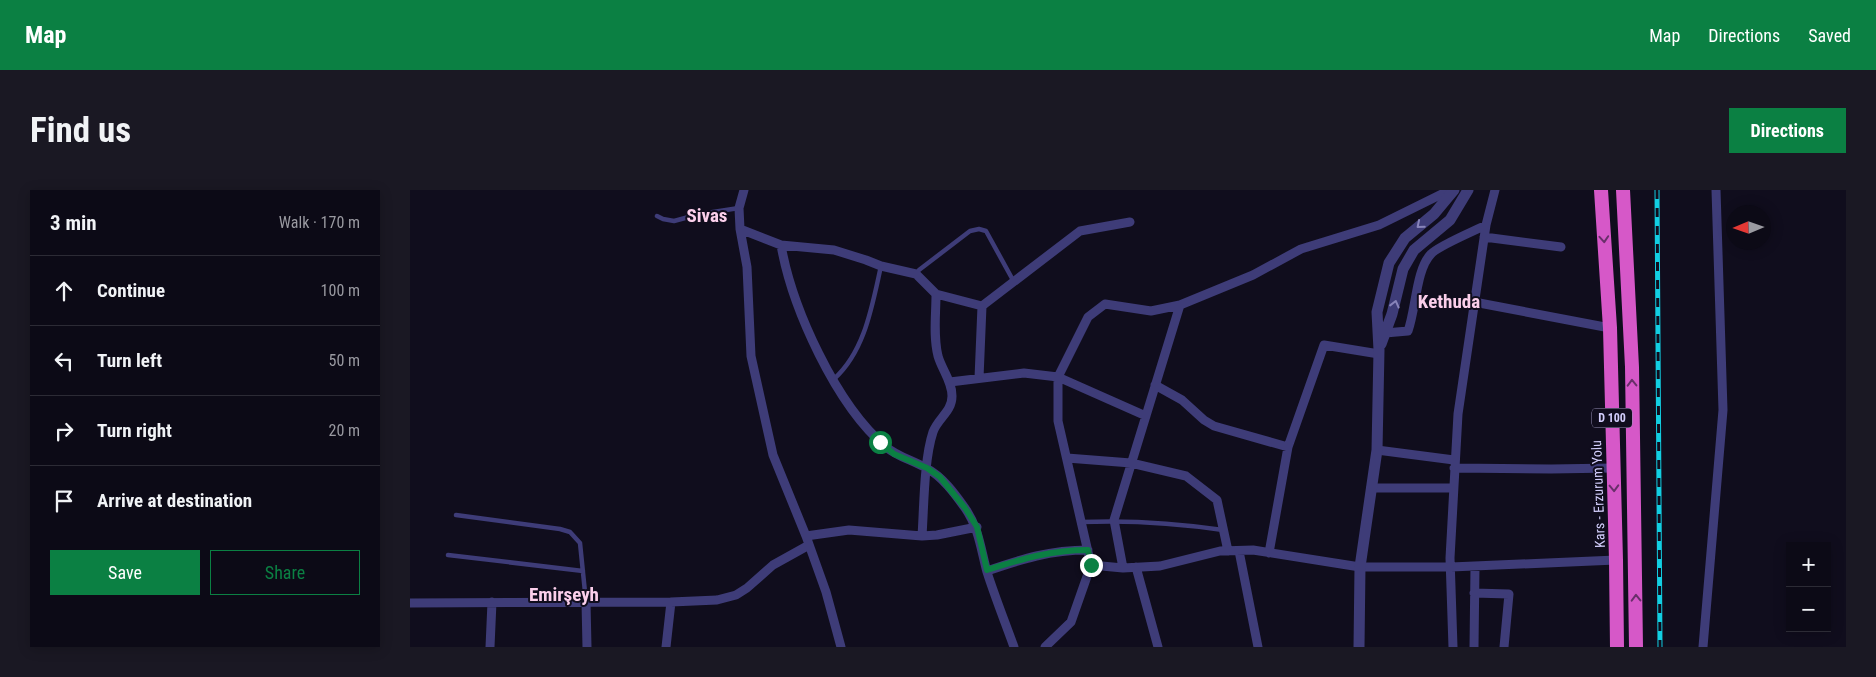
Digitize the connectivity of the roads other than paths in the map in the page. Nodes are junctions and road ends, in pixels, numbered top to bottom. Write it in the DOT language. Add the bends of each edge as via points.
graph roads {
  1 [pos="744,190"];
  2 [pos="1450,190"];
  3 [pos="1454,190"];
  4 [pos="1468,190"];
  5 [pos="1495,190"];
  6 [pos="1601,190"];
  7 [pos="1623,190"];
  8 [pos="1716,190"];
  9 [pos="739,208"];
  10 [pos="657,216"];
  11 [pos="1130,222"];
  12 [pos="1486,225"];
  13 [pos="740,229"];
  14 [pos="1484,237"];
  15 [pos="780,245"];
  16 [pos="1560,248"];
  17 [pos="881,266"];
  18 [pos="916,274"];
  19 [pos="1014,282"];
  20 [pos="936,294"];
  21 [pos="1474,302"];
  22 [pos="1180,305"];
  23 [pos="982,306"];
  24 [pos="1610,328"];
  25 [pos="1385,334"];
  26 [pos="1379,352"];
  27 [pos="1058,377"];
  28 [pos="978,378"];
  29 [pos="834,379"];
  30 [pos="950,382"];
  31 [pos="1156,384"];
  32 [pos="1146,416"];
  33 [pos="1288,447"];
  34 [pos="1377,450"];
  35 [pos="1067,458"];
  36 [pos="1131,463"];
  37 [pos="1454,464"];
  38 [pos="927,468"];
  39 [pos="1613,468"];
  40 [pos="1371,488"];
  41 [pos="1453,488"];
  42 [pos="456,516"];
  43 [pos="1114,520"];
  44 [pos="1081,522"];
  45 [pos="977,527"];
  46 [pos="1223,530"];
  47 [pos="806,536"];
  48 [pos="922,536"];
  49 [pos="810,546"];
  50 [pos="1088,550"];
  51 [pos="1228,551"];
  52 [pos="1238,551"];
  53 [pos="1268,553"];
  54 [pos="448,555"];
  55 [pos="1616,560"];
  56 [pos="1091,565"];
  57 [pos="1475,566"];
  58 [pos="1136,567"];
  59 [pos="1360,567"];
  60 [pos="1451,567"];
  61 [pos="1123,568"];
  62 [pos="987,570"];
  63 [pos="583,571"];
  64 [pos="1474,593"];
  65 [pos="410,602"];
  66 [pos="492,602"];
  67 [pos="586,602"];
  68 [pos="671,602"];
  69 [pos="490,647"];
  70 [pos="587,647"];
  71 [pos="666,647"];
  72 [pos="841,647"];
  73 [pos="1014,647"];
  74 [pos="1045,647"];
  75 [pos="1158,647"];
  76 [pos="1258,647"];
  77 [pos="1359,647"];
  78 [pos="1453,647"];
  79 [pos="1474,647"];
  80 [pos="1504,647"];
  81 [pos="1617,647"];
  82 [pos="1636,647"];
  83 [pos="1703,647"];
  1 -- 9 [label="street"];
  2 -- 22 [label="street" via="1379,225 1301,249 1253,275"];
  3 -- 26 [label="street, one-way" via="1434,214 1405,238 1389,263 1377,312"];
  25 -- 4 [label="street, one-way" via="1403,269 1414,250 1450,220"];
  5 -- 12 [label="street"];
  6 -- 24 [label="highway, Kars - Erzurum Yolu / D 100, one-way"];
  82 -- 7 [label="highway, D 100, one-way" via="1632,366"];
  8 -- 83 [label="street" via="1723,410"];
  9 -- 10 [label="lane" via="674,221"];
  9 -- 13 [label="street"];
  11 -- 19 [label="street" via="1080,230"];
  12 -- 14 [label="street"];
  12 -- 25 [label="street" via="1432,252 1423,264 1408,331"];
  13 -- 15 [label="street"];
  13 -- 47 [label="street" via="747,266 751,356 773,455"];
  14 -- 16 [label="street"];
  14 -- 21 [label="street"];
  15 -- 17 [label="street" via="834,250"];
  15 -- 29 [label="street" via="795,298"];
  17 -- 18 [label="street"];
  17 -- 29 [label="lane" via="859,345 847,366"];
  18 -- 19 [label="lane" via="970,231 979,229 986,231"];
  18 -- 20 [label="street"];
  19 -- 23 [label="street"];
  20 -- 23 [label="street"];
  20 -- 30 [label="street" via="936,345"];
  21 -- 24 [label="street"];
  21 -- 37 [label="street"];
  22 -- 27 [label="street" via="1151,311 1105,304 1088,317"];
  22 -- 31 [label="street"];
  23 -- 28 [label="street"];
  24 -- 39 [label="highway, Kars - Erzurum Yolu / D 100"];
  25 -- 26 [label="street"];
  26 -- 33 [label="street" via="1324,345"];
  26 -- 34 [label="street"];
  27 -- 28 [label="street" via="1024,373"];
  27 -- 32 [label="street"];
  27 -- 35 [label="street" via="1058,421"];
  28 -- 30 [label="street"];
  29 -- 38 [label="street" via="846,401 880,442 894,454"];
  30 -- 38 [label="street" via="951,406 932,434"];
  31 -- 32 [label="street"];
  31 -- 33 [label="street" via="1214,426"];
  32 -- 36 [label="street"];
  33 -- 53 [label="street"];
  34 -- 37 [label="street"];
  34 -- 40 [label="street"];
  35 -- 36 [label="street"];
  35 -- 44 [label="street"];
  36 -- 43 [label="street"];
  36 -- 46 [label="street" via="1186,476 1217,500"];
  37 -- 39 [label="street" via="1551,469"];
  37 -- 41 [label="street"];
  38 -- 45 [label="street" via="940,477"];
  38 -- 48 [label="street"];
  39 -- 55 [label="highway, Kars - Erzurum Yolu / D 100, one-way"];
  40 -- 41 [label="street"];
  40 -- 59 [label="street"];
  41 -- 60 [label="street"];
  42 -- 63 [label="lane" via="565,530 580,543"];
  43 -- 44 [label="lane"];
  43 -- 46 [label="lane"];
  43 -- 61 [label="street"];
  44 -- 50 [label="street"];
  45 -- 48 [label="street"];
  45 -- 62 [label="street"];
  46 -- 51 [label="street"];
  47 -- 48 [label="street" via="849,530"];
  47 -- 49 [label="street"];
  49 -- 68 [label="street" via="772,565 736,595 724,599"];
  49 -- 72 [label="street"];
  50 -- 56 [label="street"];
  50 -- 62 [label="street" via="1037,555"];
  51 -- 52 [label="street"];
  51 -- 58 [label="street" via="1160,566"];
  52 -- 53 [label="street"];
  52 -- 76 [label="street"];
  53 -- 59 [label="street"];
  54 -- 63 [label="lane"];
  55 -- 57 [label="street"];
  55 -- 81 [label="highway, Kars - Erzurum Yolu / D 100"];
  56 -- 61 [label="street"];
  56 -- 74 [label="street" via="1071,622"];
  57 -- 60 [label="street"];
  57 -- 64 [label="street"];
  58 -- 61 [label="street"];
  58 -- 75 [label="street"];
  59 -- 60 [label="street"];
  59 -- 77 [label="street"];
  60 -- 78 [label="street"];
  62 -- 73 [label="street"];
  63 -- 67 [label="lane"];
  64 -- 79 [label="street"];
  64 -- 80 [label="street" via="1508,594"];
  65 -- 66 [label="street"];
  66 -- 67 [label="street"];
  66 -- 69 [label="street"];
  67 -- 68 [label="street"];
  67 -- 70 [label="street"];
  68 -- 71 [label="street"];
}
